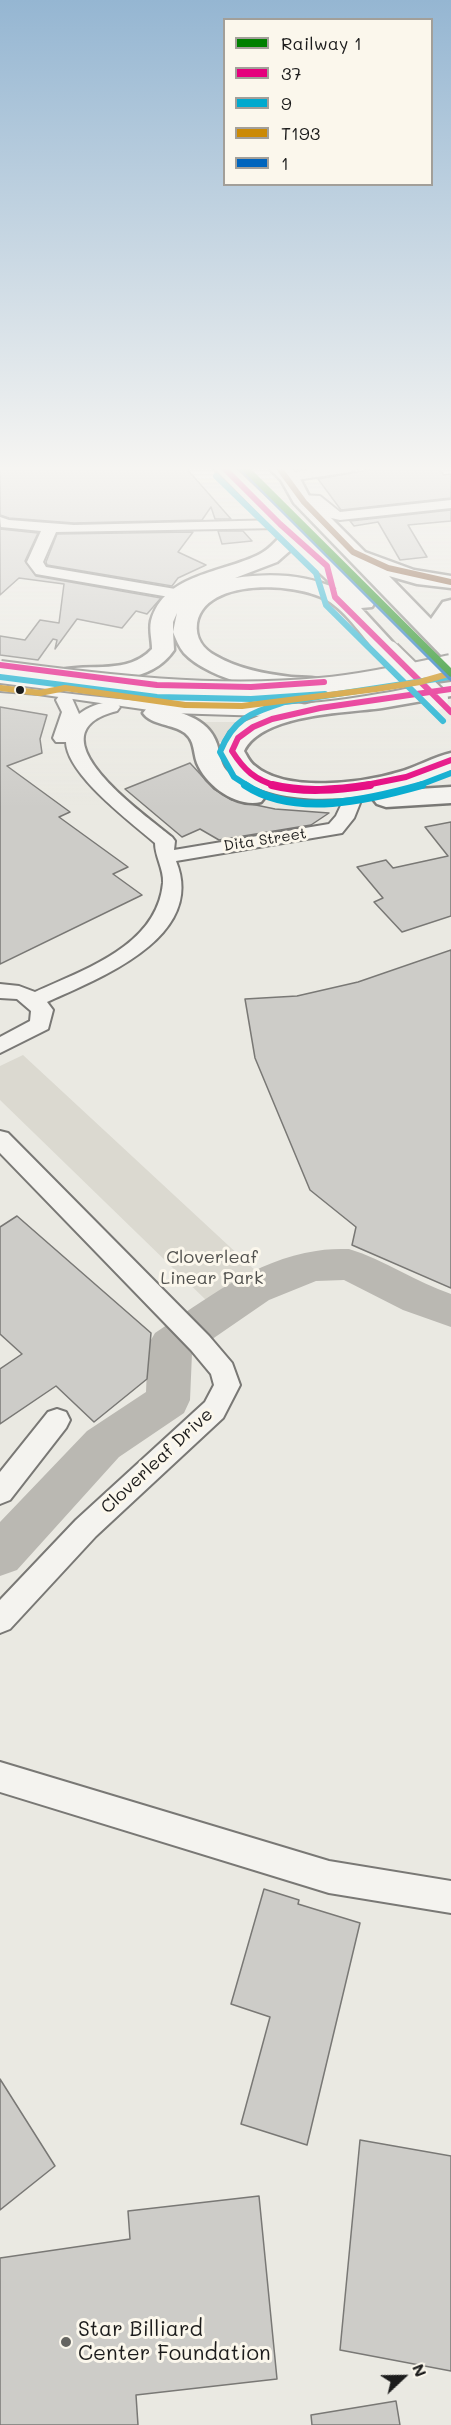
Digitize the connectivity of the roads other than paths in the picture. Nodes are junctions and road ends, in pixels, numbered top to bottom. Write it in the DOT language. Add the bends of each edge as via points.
graph roads {
  1 [pos="103,581"];
  2 [pos="204,581"];
  3 [pos="265,581"];
  4 [pos="270,581"];
  5 [pos="331,581"];
  6 [pos="340,581"];
  7 [pos="380,581"];
  8 [pos="181,594"];
  9 [pos="335,597"];
  10 [pos="451,607"];
  11 [pos="399,650"];
  12 [pos="448,653"];
  13 [pos="0,665"];
  14 [pos="0,672"];
  15 [pos="69,675"];
  16 [pos="0,683"];
  17 [pos="295,685"];
  18 [pos="23,688"];
  19 [pos="445,693"];
  20 [pos="65,700"];
  21 [pos="111,707"];
  22 [pos="152,710"];
  23 [pos="298,710"];
  24 [pos="451,760"];
  25 [pos="451,795"];
  26 [pos="351,803"];
  27 [pos="165,857"];
  28 [pos="0,991"];
  29 [pos="35,1000"];
  30 [pos="0,1046"];
  31 [pos="0,1139"];
  32 [pos="57,1420"];
  33 [pos="0,1492"];
  34 [pos="0,1620"];
  35 [pos="0,1777"];
  36 [pos="451,1898"];
  1 -- 8 [label="street"];
  2 -- 8 [label="highway"];
  3 -- 17 [label="highway" via="233,585 207,595 188,614 185,633 190,645 210,662 237,674"];
  4 -- 9 [label="highway" via="296,583"];
  5 -- 9 [label="highway"];
  6 -- 11 [label="highway"];
  7 -- 12 [label="highway"];
  8 -- 15 [label="highway" via="164,618 163,650 153,661 131,669"];
  9 -- 11 [label="highway"];
  10 -- 12 [label="highway" via="441,620"];
  11 -- 19 [label="highway, bridge"];
  12 -- 14 [label="highway, bridge" via="321,689 224,693 148,689"];
  12 -- 17 [label="highway" via="385,675"];
  13 -- 15 [label="main road"];
  15 -- 17 [label="main road" via="157,685"];
  16 -- 18 [label="main road"];
  16 -- 19 [label="highway" via="142,700 223,704"];
  18 -- 20 [label="main road"];
  18 -- 22 [label="main road"];
  19 -- 23 [label="highway"];
  20 -- 21 [label="main road"];
  20 -- 27 [label="street" via="71,712 60,751 80,786"];
  21 -- 22 [label="main road"];
  21 -- 27 [label="street" via="92,712 82,721 75,746 96,780 165,841"];
  22 -- 23 [label="main road"];
  22 -- 23 [label="main road" via="184,717 243,718"];
  22 -- 26 [label="highway" via="198,731 212,769 246,795 294,805"];
  23 -- 24 [label="highway" via="240,736 232,751 240,766 270,784 323,790 404,780"];
  25 -- 26 [label="highway"];
  26 -- 27 [label="street, Dita Street" via="345,818 334,829"];
  27 -- 29 [label="street" via="173,879 172,892 159,924 146,939 116,961"];
  28 -- 29 [label="street" via="20,992"];
  29 -- 30 [label="street" via="42,1010 40,1024"];
  31 -- 34 [label="street, Cloverleaf Drive" via="200,1343 223,1370 227,1385 214,1410 86,1528"];
  32 -- 33 [label="street"];
  35 -- 36 [label="street" via="329,1877"];
}
